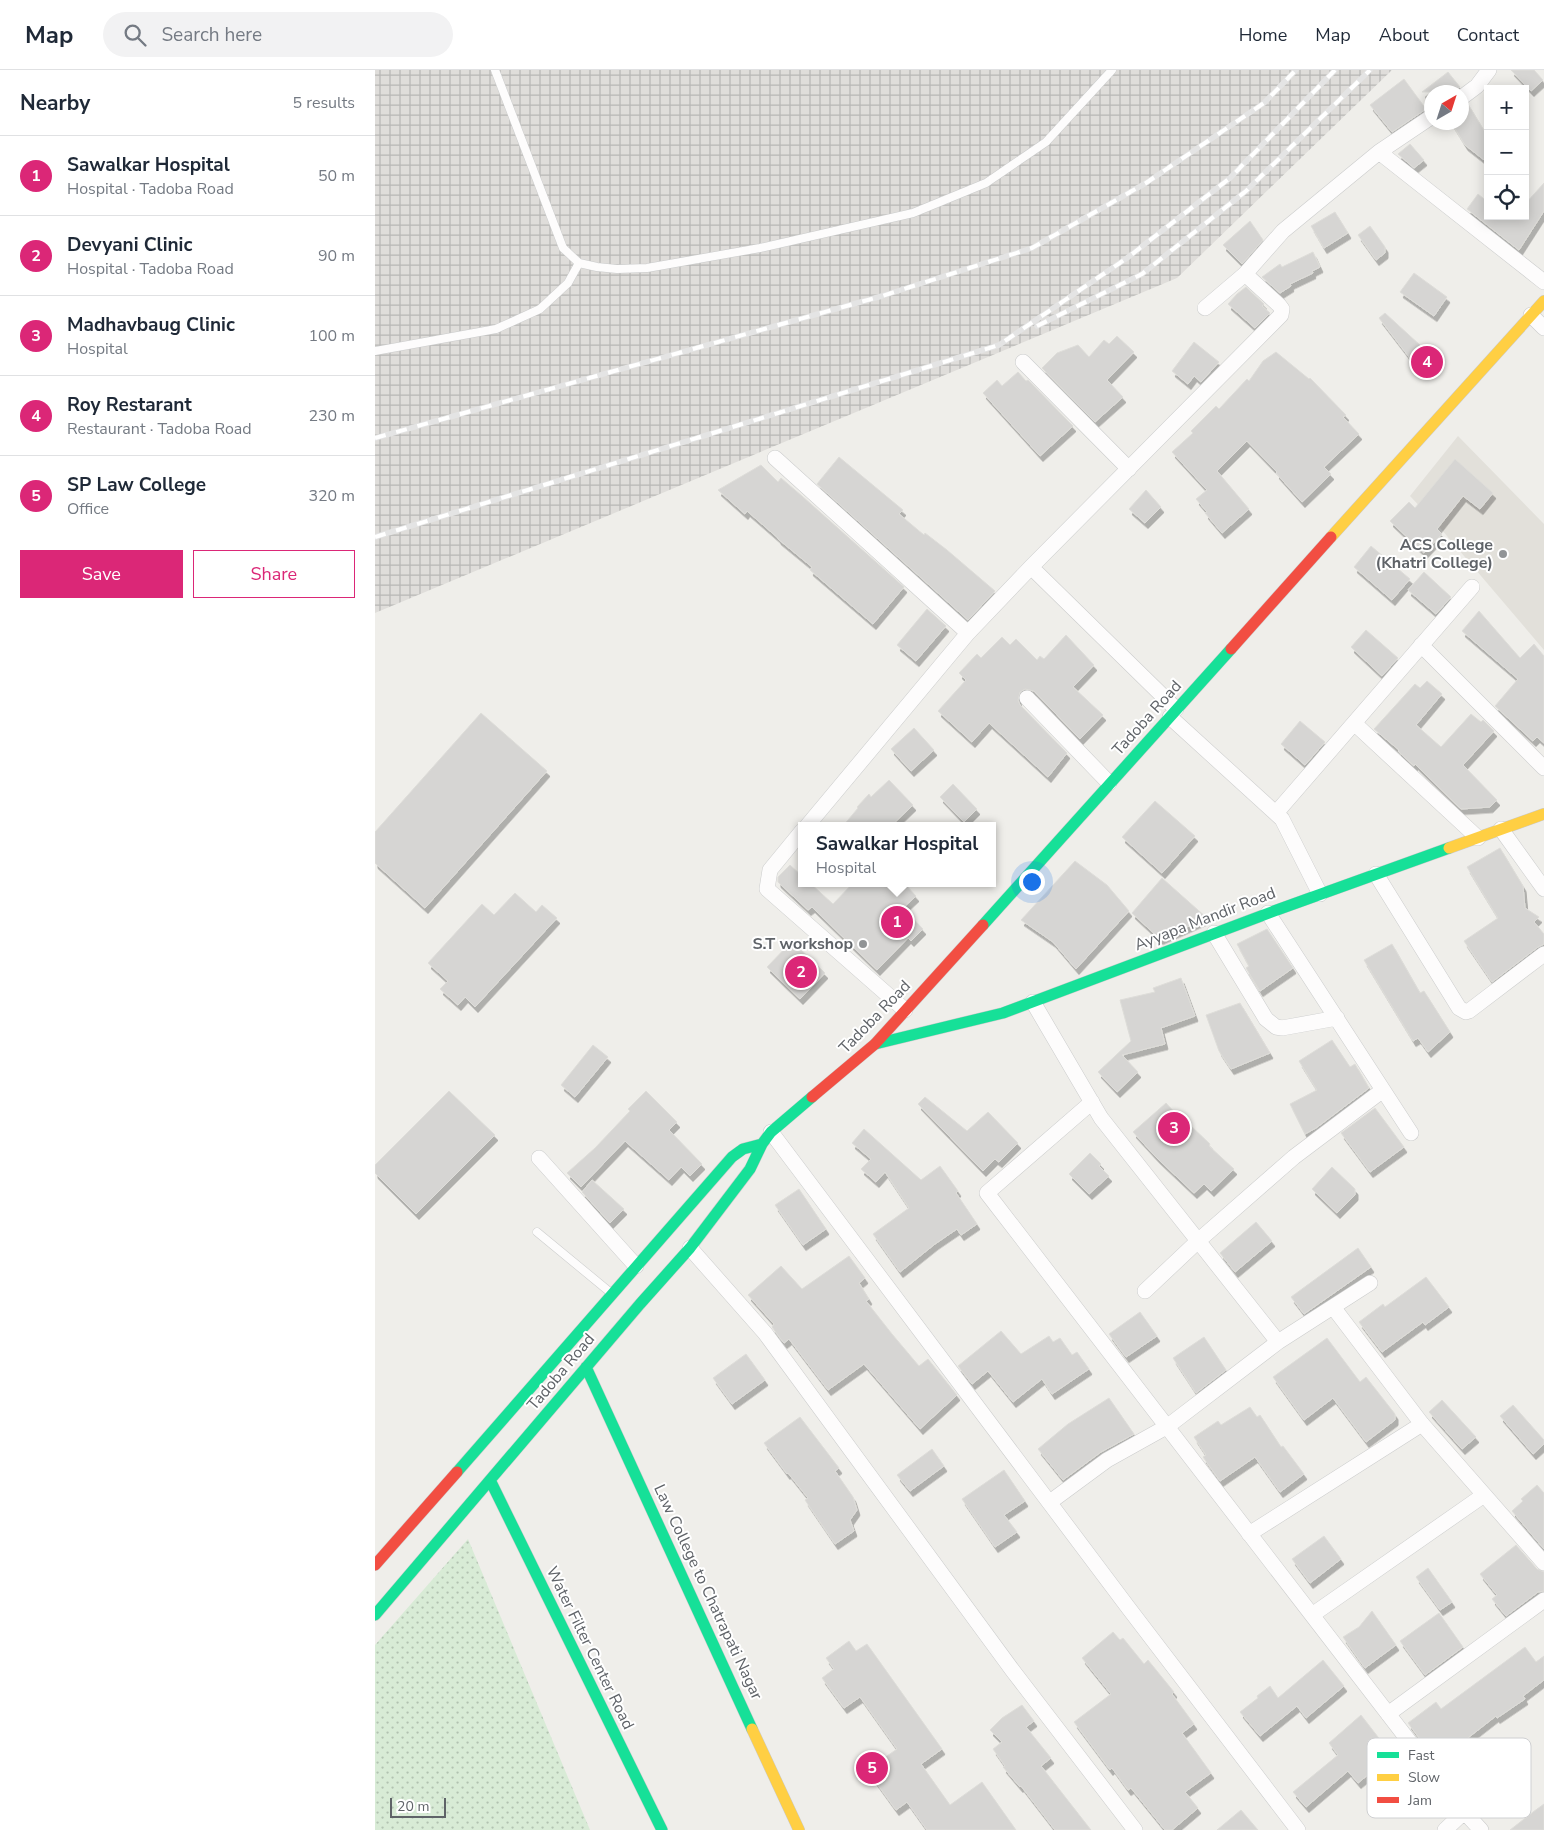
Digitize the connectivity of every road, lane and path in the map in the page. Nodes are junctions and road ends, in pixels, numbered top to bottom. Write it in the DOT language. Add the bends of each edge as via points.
graph roads {
  1 [pos="495,70"];
  2 [pos="1112,70"];
  3 [pos="1489,70"];
  4 [pos="1482,91"];
  5 [pos="1469,95"];
  6 [pos="1424,122"];
  7 [pos="1379,152"];
  8 [pos="579,262"];
  9 [pos="1245,274"];
  10 [pos="1544,282"];
  11 [pos="1544,301"];
  12 [pos="1205,308"];
  13 [pos="1531,315"];
  14 [pos="1544,328"];
  15 [pos="375,351"];
  16 [pos="1023,362"];
  17 [pos="775,458"];
  18 [pos="1129,469"];
  19 [pos="1031,566"];
  20 [pos="1472,587"];
  21 [pos="968,633"];
  22 [pos="1421,645"];
  23 [pos="1027,698"];
  24 [pos="1173,713"];
  25 [pos="1354,723"];
  26 [pos="1544,768"];
  27 [pos="1109,783"];
  28 [pos="1276,813"];
  29 [pos="1544,814"];
  30 [pos="810,822"];
  31 [pos="1501,829"];
  32 [pos="798,836"];
  33 [pos="1478,838"];
  34 [pos="1376,874"];
  35 [pos="1544,889"];
  36 [pos="1321,894"];
  37 [pos="1268,913"];
  38 [pos="1214,934"];
  39 [pos="1544,954"];
  40 [pos="1033,1002"];
  41 [pos="905,1010"];
  42 [pos="1337,1018"];
  43 [pos="875,1044"];
  44 [pos="1383,1090"];
  45 [pos="1092,1102"];
  46 [pos="1411,1133"];
  47 [pos="767,1138"];
  48 [pos="539,1158"];
  49 [pos="537,1232"];
  50 [pos="1199,1241"];
  51 [pos="691,1248"];
  52 [pos="636,1266"];
  53 [pos="1370,1283"];
  54 [pos="1145,1291"];
  55 [pos="612,1294"];
  56 [pos="1333,1307"];
  57 [pos="1278,1342"];
  58 [pos="586,1367"];
  59 [pos="1421,1424"];
  60 [pos="1168,1426"];
  61 [pos="490,1480"];
  62 [pos="1484,1495"];
  63 [pos="1050,1502"];
  64 [pos="1249,1534"];
  65 [pos="1544,1563"];
  66 [pos="375,1565"];
  67 [pos="1544,1600"];
  68 [pos="375,1615"];
  69 [pos="1312,1615"];
  70 [pos="1388,1714"];
  71 [pos="1407,1738"];
  72 [pos="1458,1818"];
  73 [pos="1470,1818"];
  74 [pos="662,1830"];
  75 [pos="799,1830"];
  76 [pos="1135,1830"];
  77 [pos="1298,1830"];
  78 [pos="1445,1830"];
  79 [pos="1481,1830"];
  1 -- 8 [label="lane" via="556,232 563,248"];
  2 -- 8 [label="lane" via="1046,142 986,183 913,213 760,248 647,268 617,269"];
  3 -- 4 [label="street"];
  4 -- 5 [label="street"];
  6 -- 7 [label="street"];
  7 -- 9 [label="street" via="1283,231"];
  7 -- 10 [label="street"];
  8 -- 15 [label="lane" via="568,284 540,309 496,329"];
  9 -- 12 [label="street"];
  9 -- 18 [label="street" via="1279,305 1281,316"];
  11 -- 13 [label="main road, Tadoba Road"];
  13 -- 14 [label="street"];
  13 -- 24 [label="main road, Tadoba Road"];
  16 -- 18 [label="street"];
  17 -- 21 [label="street"];
  18 -- 19 [label="street"];
  19 -- 21 [label="street"];
  19 -- 24 [label="street"];
  20 -- 22 [label="street"];
  21 -- 30 [label="street"];
  22 -- 25 [label="street"];
  22 -- 26 [label="street"];
  23 -- 27 [label="street"];
  24 -- 27 [label="main road, Tadoba Road"];
  24 -- 28 [label="street"];
  25 -- 28 [label="street"];
  25 -- 33 [label="street"];
  27 -- 41 [label="main road, Tadoba Road"];
  28 -- 36 [label="street" via="1287,826"];
  29 -- 31 [label="main road, Ayyapa Mandir Road"];
  31 -- 33 [label="main road, Ayyapa Mandir Road"];
  31 -- 35 [label="street"];
  32 -- 41 [label="street" via="770,870 767,889"];
  33 -- 34 [label="main road, Ayyapa Mandir Road"];
  34 -- 36 [label="main road, Ayyapa Mandir Road"];
  34 -- 39 [label="street" via="1462,1011 1469,1011"];
  36 -- 37 [label="main road, Ayyapa Mandir Road"];
  37 -- 38 [label="main road, Ayyapa Mandir Road"];
  37 -- 42 [label="street"];
  38 -- 40 [label="main road, Ayyapa Mandir Road"];
  38 -- 42 [label="street" via="1271,1024 1282,1028"];
  40 -- 43 [label="main road, Ayyapa Mandir Road" via="1003,1013"];
  40 -- 45 [label="street"];
  41 -- 43 [label="main road, Tadoba Road"];
  42 -- 44 [label="street"];
  43 -- 47 [label="main road, Tadoba Road"];
  44 -- 46 [label="street"];
  44 -- 50 [label="street" via="1294,1157"];
  45 -- 50 [label="street" via="1101,1118"];
  45 -- 60 [label="street" via="987,1193"];
  47 -- 51 [label="main road, Tadoba Road" via="750,1168"];
  47 -- 52 [label="main road, Tadoba Road" via="732,1157"];
  47 -- 63 [label="street"];
  48 -- 52 [label="street"];
  49 -- 55 [label="lane"];
  50 -- 54 [label="street"];
  50 -- 57 [label="street"];
  51 -- 58 [label="main road, Tadoba Road"];
  51 -- 76 [label="street" via="765,1333 1007,1663"];
  52 -- 55 [label="main road, Tadoba Road"];
  53 -- 56 [label="street"];
  55 -- 66 [label="main road, Tadoba Road"];
  56 -- 57 [label="street"];
  56 -- 59 [label="street"];
  57 -- 60 [label="street"];
  58 -- 61 [label="main road, Tadoba Road"];
  58 -- 75 [label="main road, Law College to Chatrapati Nagar"];
  59 -- 62 [label="street"];
  59 -- 64 [label="street"];
  60 -- 63 [label="street" via="1107,1460"];
  60 -- 64 [label="street"];
  61 -- 68 [label="main road, Tadoba Road"];
  61 -- 74 [label="main road, Water Filter Center Road"];
  62 -- 65 [label="street"];
  62 -- 69 [label="street"];
  63 -- 77 [label="street"];
  64 -- 69 [label="street"];
  67 -- 70 [label="street"];
  69 -- 70 [label="street"];
  70 -- 71 [label="street"];
  72 -- 78 [label="street"];
  73 -- 79 [label="street"];
}
